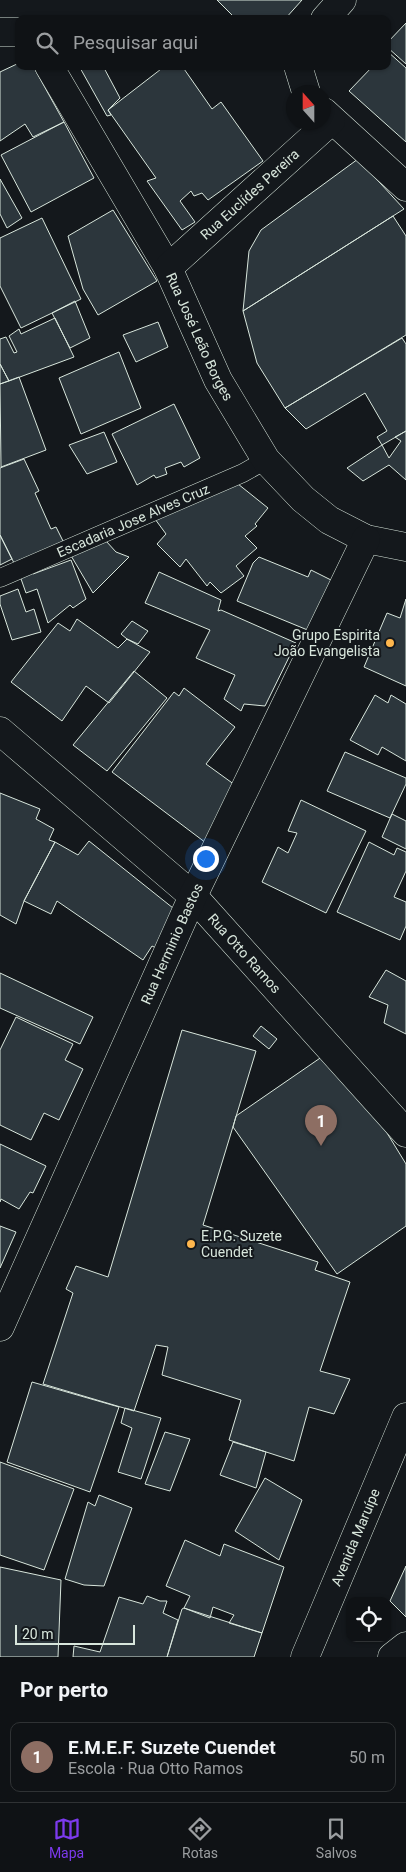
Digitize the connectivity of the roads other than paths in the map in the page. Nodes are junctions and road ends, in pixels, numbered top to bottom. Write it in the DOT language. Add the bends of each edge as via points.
graph roads {
  1 [pos="342,0"];
  2 [pos="329,15"];
  3 [pos="51,70"];
  4 [pos="299,70"];
  5 [pos="304,85"];
  6 [pos="331,121"];
  7 [pos="313,130"];
  8 [pos="406,187"];
  9 [pos="168,268"];
  10 [pos="266,460"];
  11 [pos="366,539"];
  12 [pos="406,546"];
  13 [pos="0,578"];
  14 [pos="0,731"];
  15 [pos="193,896"];
  16 [pos="406,1133"];
  17 [pos="0,1327"];
  18 [pos="406,1417"];
  19 [pos="406,1646"];
  20 [pos="305,1657"];
  21 [pos="392,1657"];
  1 -- 2 [label="street"];
  3 -- 9 [label="street, Rua José Leão Borges"];
  4 -- 5 [label="street"];
  6 -- 8 [label="street"];
  7 -- 9 [label="street, Rua Euclídes Pereira"];
  9 -- 10 [label="street, Rua José Leão Borges" via="218,380"];
  10 -- 11 [label="street, Rua José Leão Borges" via="303,499 329,520"];
  10 -- 13 [label="lane, Escadaria Jose Alves Cruz" via="243,473"];
  11 -- 12 [label="street, Rua José Leão Borges"];
  11 -- 15 [label="street, Rua Herminio Bastos"];
  14 -- 15 [label="street, Rua Otto Ramos"];
  15 -- 16 [label="street, Rua Otto Ramos"];
  15 -- 17 [label="street, Rua Herminio Bastos"];
  18 -- 20 [label="street, Avenida Maruípe"];
  19 -- 21 [label="street"];
}
